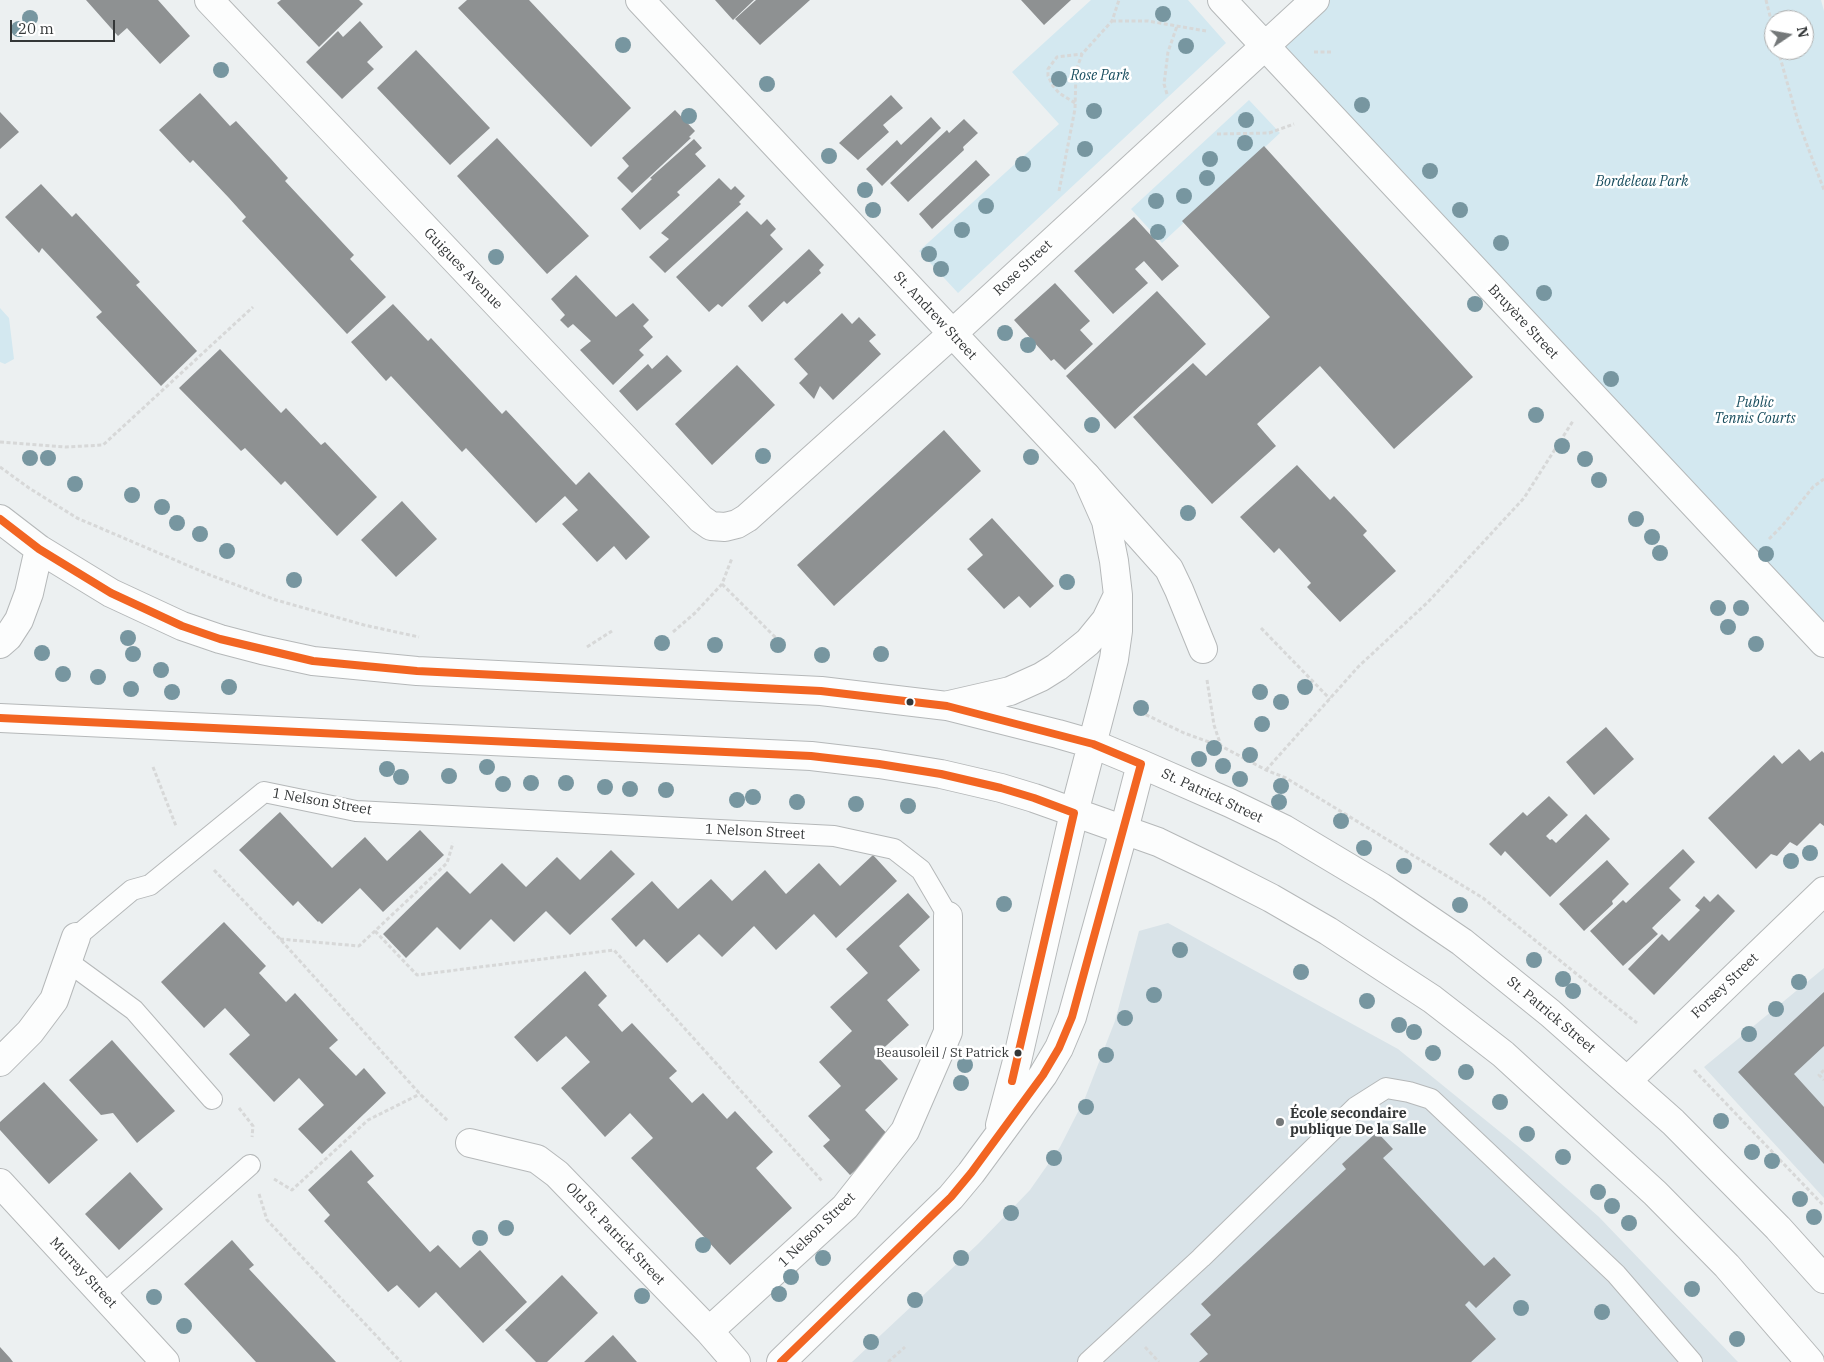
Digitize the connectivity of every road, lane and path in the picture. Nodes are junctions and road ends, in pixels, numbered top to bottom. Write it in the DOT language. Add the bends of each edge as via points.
graph roads {
  1 [pos="209,0"];
  2 [pos="640,0"];
  3 [pos="1119,0"];
  4 [pos="1222,0"];
  5 [pos="1316,0"];
  6 [pos="1112,22"];
  7 [pos="1177,26"];
  8 [pos="1209,31"];
  9 [pos="1266,46"];
  10 [pos="1314,52"];
  11 [pos="1333,52"];
  12 [pos="1082,54"];
  13 [pos="1781,60"];
  14 [pos="1075,103"];
  15 [pos="1169,103"];
  16 [pos="1296,123"];
  17 [pos="1211,133"];
  18 [pos="1824,190"];
  19 [pos="1062,233"];
  20 [pos="253,307"];
  21 [pos="952,334"];
  22 [pos="1590,394"];
  23 [pos="0,442"];
  24 [pos="0,467"];
  25 [pos="1086,476"];
  26 [pos="1824,480"];
  27 [pos="0,519"];
  28 [pos="724,527"];
  29 [pos="1768,540"];
  30 [pos="39,549"];
  31 [pos="722,584"];
  32 [pos="1118,595"];
  33 [pos="1261,628"];
  34 [pos="612,631"];
  35 [pos="673,632"];
  36 [pos="428,639"];
  37 [pos="779,641"];
  38 [pos="0,644"];
  39 [pos="1824,644"];
  40 [pos="1203,649"];
  41 [pos="583,650"];
  42 [pos="1330,699"];
  43 [pos="947,706"];
  44 [pos="1133,709"];
  45 [pos="0,718"];
  46 [pos="1093,744"];
  47 [pos="1221,746"];
  48 [pos="1141,764"];
  49 [pos="153,767"];
  50 [pos="1266,770"];
  51 [pos="1074,813"];
  52 [pos="462,817"];
  53 [pos="1124,830"];
  54 [pos="194,850"];
  55 [pos="1824,891"];
  56 [pos="948,916"];
  57 [pos="375,931"];
  58 [pos="280,939"];
  59 [pos="72,949"];
  60 [pos="1636,1023"];
  61 [pos="0,1062"];
  62 [pos="1694,1070"];
  63 [pos="1824,1070"];
  64 [pos="1824,1080"];
  65 [pos="1627,1081"];
  66 [pos="420,1094"];
  67 [pos="212,1099"];
  68 [pos="995,1141"];
  69 [pos="470,1143"];
  70 [pos="250,1165"];
  71 [pos="0,1183"];
  72 [pos="1824,1206"];
  73 [pos="845,1207"];
  74 [pos="1824,1279"];
  75 [pos="103,1295"];
  76 [pos="709,1331"];
  77 [pos="906,1347"];
  78 [pos="165,1362"];
  79 [pos="401,1362"];
  80 [pos="736,1362"];
  81 [pos="781,1362"];
  82 [pos="888,1362"];
  83 [pos="1088,1362"];
  84 [pos="1692,1362"];
  85 [pos="1810,1362"];
  1 -- 28 [label="street, Guigues Avenue" via="701,519 711,526"];
  2 -- 21 [label="street, St. Andrew Street"];
  3 -- 6 [label="path"];
  4 -- 9 [label="street, Bruyère Street"];
  5 -- 9 [label="street, Rose Street"];
  6 -- 7 [label="path" via="1148,21"];
  6 -- 12 [label="path"];
  7 -- 8 [label="path"];
  7 -- 15 [label="path" via="1168,52 1164,84"];
  9 -- 19 [label="street, Rose Street"];
  9 -- 22 [label="street, Bruyère Street"];
  10 -- 11 [label="path"];
  12 -- 14 [label="path" via="1076,71"];
  12 -- 14 [label="path" via="1057,57 1048,69 1053,86"];
  13 -- 18 [label="path" via="1798,121"];
  14 -- 19 [label="path" via="1056,208"];
  16 -- 17 [label="path" via="1269,133"];
  19 -- 21 [label="street, Rose Street"];
  20 -- 23 [label="path" via="103,445 66,447"];
  21 -- 25 [label="street, St. Andrew Street"];
  21 -- 28 [label="street, Rose Street" via="747,518"];
  22 -- 39 [label="street, Bruyère Street"];
  22 -- 42 [label="path" via="1524,498 1428,602 1359,666"];
  24 -- 36 [label="path" via="77,518 210,575 276,600"];
  25 -- 32 [label="street" via="1106,521"];
  25 -- 40 [label="street, St. Andrew Street" via="1169,569"];
  26 -- 29 [label="path" via="1813,487"];
  27 -- 30 [label="street, St. Patrick Street"];
  28 -- 31 [label="path" via="732,558"];
  30 -- 38 [label="street" via="19,620"];
  30 -- 43 [label="street, St. Patrick Street" via="111,594 182,626 220,639 313,661 427,672 821,691"];
  31 -- 35 [label="path"];
  31 -- 37 [label="path"];
  32 -- 43 [label="street" via="1106,620 1088,642 1057,667 1010,690"];
  32 -- 46 [label="street" via="1114,659"];
  33 -- 42 [label="path"];
  34 -- 41 [label="path"];
  40 -- 47 [label="path" via="1214,725"];
  42 -- 50 [label="path"];
  43 -- 46 [label="street, St. Patrick Street"];
  44 -- 47 [label="path"];
  45 -- 51 [label="street" via="811,756 941,774 1001,788"];
  46 -- 48 [label="street, St. Patrick Street"];
  46 -- 51 [label="street"];
  47 -- 50 [label="path"];
  48 -- 53 [label="street"];
  48 -- 65 [label="street, St. Patrick Street" via="1284,830 1381,887 1497,969"];
  49 -- 54 [label="path" via="180,835"];
  50 -- 60 [label="path" via="1286,778 1483,898"];
  51 -- 53 [label="street"];
  51 -- 68 [label="street" via="1017,1061"];
  52 -- 54 [label="lane, 1 Nelson Street" via="356,811 264,792"];
  52 -- 56 [label="lane, 1 Nelson Street" via="834,836 894,849 921,870"];
  52 -- 57 [label="path" via="447,863"];
  53 -- 68 [label="street" via="1072,1017 1043,1075"];
  53 -- 85 [label="street" via="1158,842 1216,870 1328,931 1432,1000 1503,1054 1668,1206 1727,1266"];
  54 -- 58 [label="path"];
  54 -- 59 [label="lane, 1 Nelson Street" via="150,885 132,890"];
  55 -- 65 [label="street, Forsey Street"];
  56 -- 73 [label="street, 1 Nelson Street" via="948,1032 905,1131"];
  57 -- 58 [label="path" via="359,946"];
  57 -- 73 [label="path" via="417,975 614,950"];
  58 -- 66 [label="path"];
  59 -- 61 [label="street" via="54,1000 30,1032"];
  59 -- 67 [label="lane" via="134,1010"];
  62 -- 72 [label="path"];
  63 -- 64 [label="path" via="1819,1074"];
  65 -- 74 [label="street, St. Patrick Street" via="1725,1174"];
  66 -- 69 [label="path"];
  66 -- 70 [label="path" via="368,1120 292,1190"];
  67 -- 70 [label="path" via="232,1101 253,1126"];
  68 -- 81 [label="street" via="951,1197"];
  69 -- 76 [label="street, Old St. Patrick Street" via="537,1159 557,1174"];
  70 -- 75 [label="lane"];
  70 -- 79 [label="path" via="267,1220"];
  71 -- 75 [label="street, Murray Street"];
  73 -- 76 [label="street, 1 Nelson Street"];
  75 -- 78 [label="street, Murray Street"];
  76 -- 80 [label="street, Old St. Patrick Street"];
  77 -- 82 [label="path"];
  83 -- 84 [label="lane" via="1201,1258 1356,1107 1386,1088 1431,1099 1616,1274"];
}
